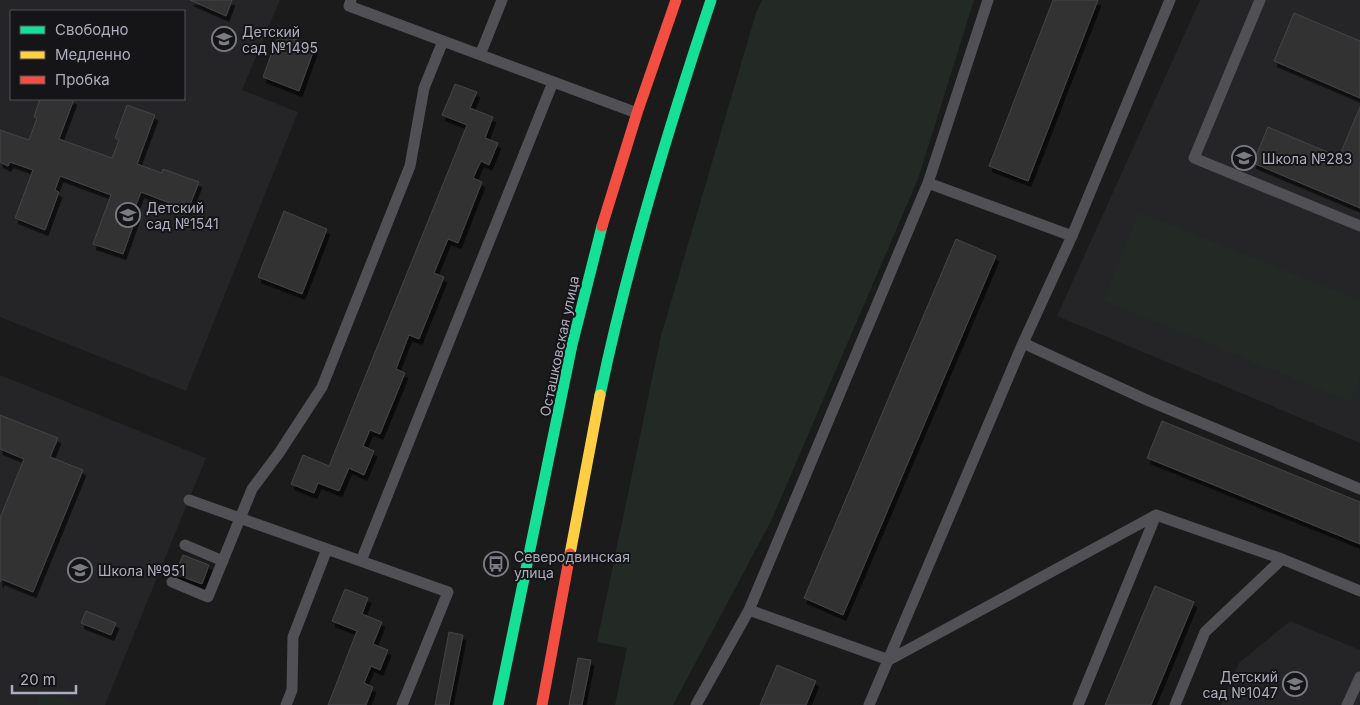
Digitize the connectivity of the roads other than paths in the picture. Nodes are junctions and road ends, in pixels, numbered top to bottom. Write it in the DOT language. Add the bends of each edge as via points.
graph roads {
  1 [pos="351,0"];
  2 [pos="502,0"];
  3 [pos="676,0"];
  4 [pos="711,0"];
  5 [pos="988,0"];
  6 [pos="1170,0"];
  7 [pos="1260,0"];
  8 [pos="444,41"];
  9 [pos="480,55"];
  10 [pos="553,82"];
  11 [pos="637,113"];
  12 [pos="928,183"];
  13 [pos="1360,226"];
  14 [pos="1072,236"];
  15 [pos="1023,343"];
  16 [pos="1360,489"];
  17 [pos="189,500"];
  18 [pos="1156,515"];
  19 [pos="240,518"];
  20 [pos="185,545"];
  21 [pos="327,549"];
  22 [pos="1282,559"];
  23 [pos="223,560"];
  24 [pos="361,561"];
  25 [pos="172,582"];
  26 [pos="1360,591"];
  27 [pos="749,610"];
  28 [pos="889,660"];
  29 [pos="1360,677"];
  30 [pos="286,705"];
  31 [pos="402,705"];
  32 [pos="498,705"];
  33 [pos="542,705"];
  34 [pos="696,705"];
  35 [pos="869,705"];
  36 [pos="1078,705"];
  37 [pos="1175,705"];
  38 [pos="1348,705"];
  1 -- 8 [label="lane" via="348,6"];
  2 -- 9 [label="lane"];
  3 -- 11 [label="main road, Осташковская улица"];
  4 -- 33 [label="main road" via="640,227 610,352"];
  5 -- 12 [label="lane"];
  6 -- 14 [label="lane"];
  7 -- 13 [label="lane" via="1194,158"];
  8 -- 9 [label="lane"];
  8 -- 19 [label="lane" via="424,88 410,166 322,387 252,489"];
  9 -- 10 [label="lane"];
  10 -- 11 [label="lane"];
  10 -- 24 [label="lane"];
  11 -- 32 [label="main road, Осташковская улица" via="600,233 572,345"];
  12 -- 14 [label="lane"];
  12 -- 27 [label="lane"];
  14 -- 15 [label="lane"];
  15 -- 16 [label="lane" via="1149,401"];
  15 -- 28 [label="lane"];
  17 -- 19 [label="lane"];
  18 -- 22 [label="lane"];
  18 -- 28 [label="lane"];
  18 -- 36 [label="lane"];
  19 -- 21 [label="lane"];
  19 -- 23 [label="lane"];
  20 -- 23 [label="lane"];
  21 -- 24 [label="lane"];
  21 -- 30 [label="lane" via="293,637 292,690"];
  22 -- 26 [label="lane"];
  22 -- 37 [label="lane" via="1205,632"];
  23 -- 25 [label="lane" via="208,596"];
  24 -- 31 [label="lane" via="448,592"];
  27 -- 28 [label="lane"];
  27 -- 34 [label="lane"];
  28 -- 35 [label="lane"];
  29 -- 38 [label="lane"];
}
